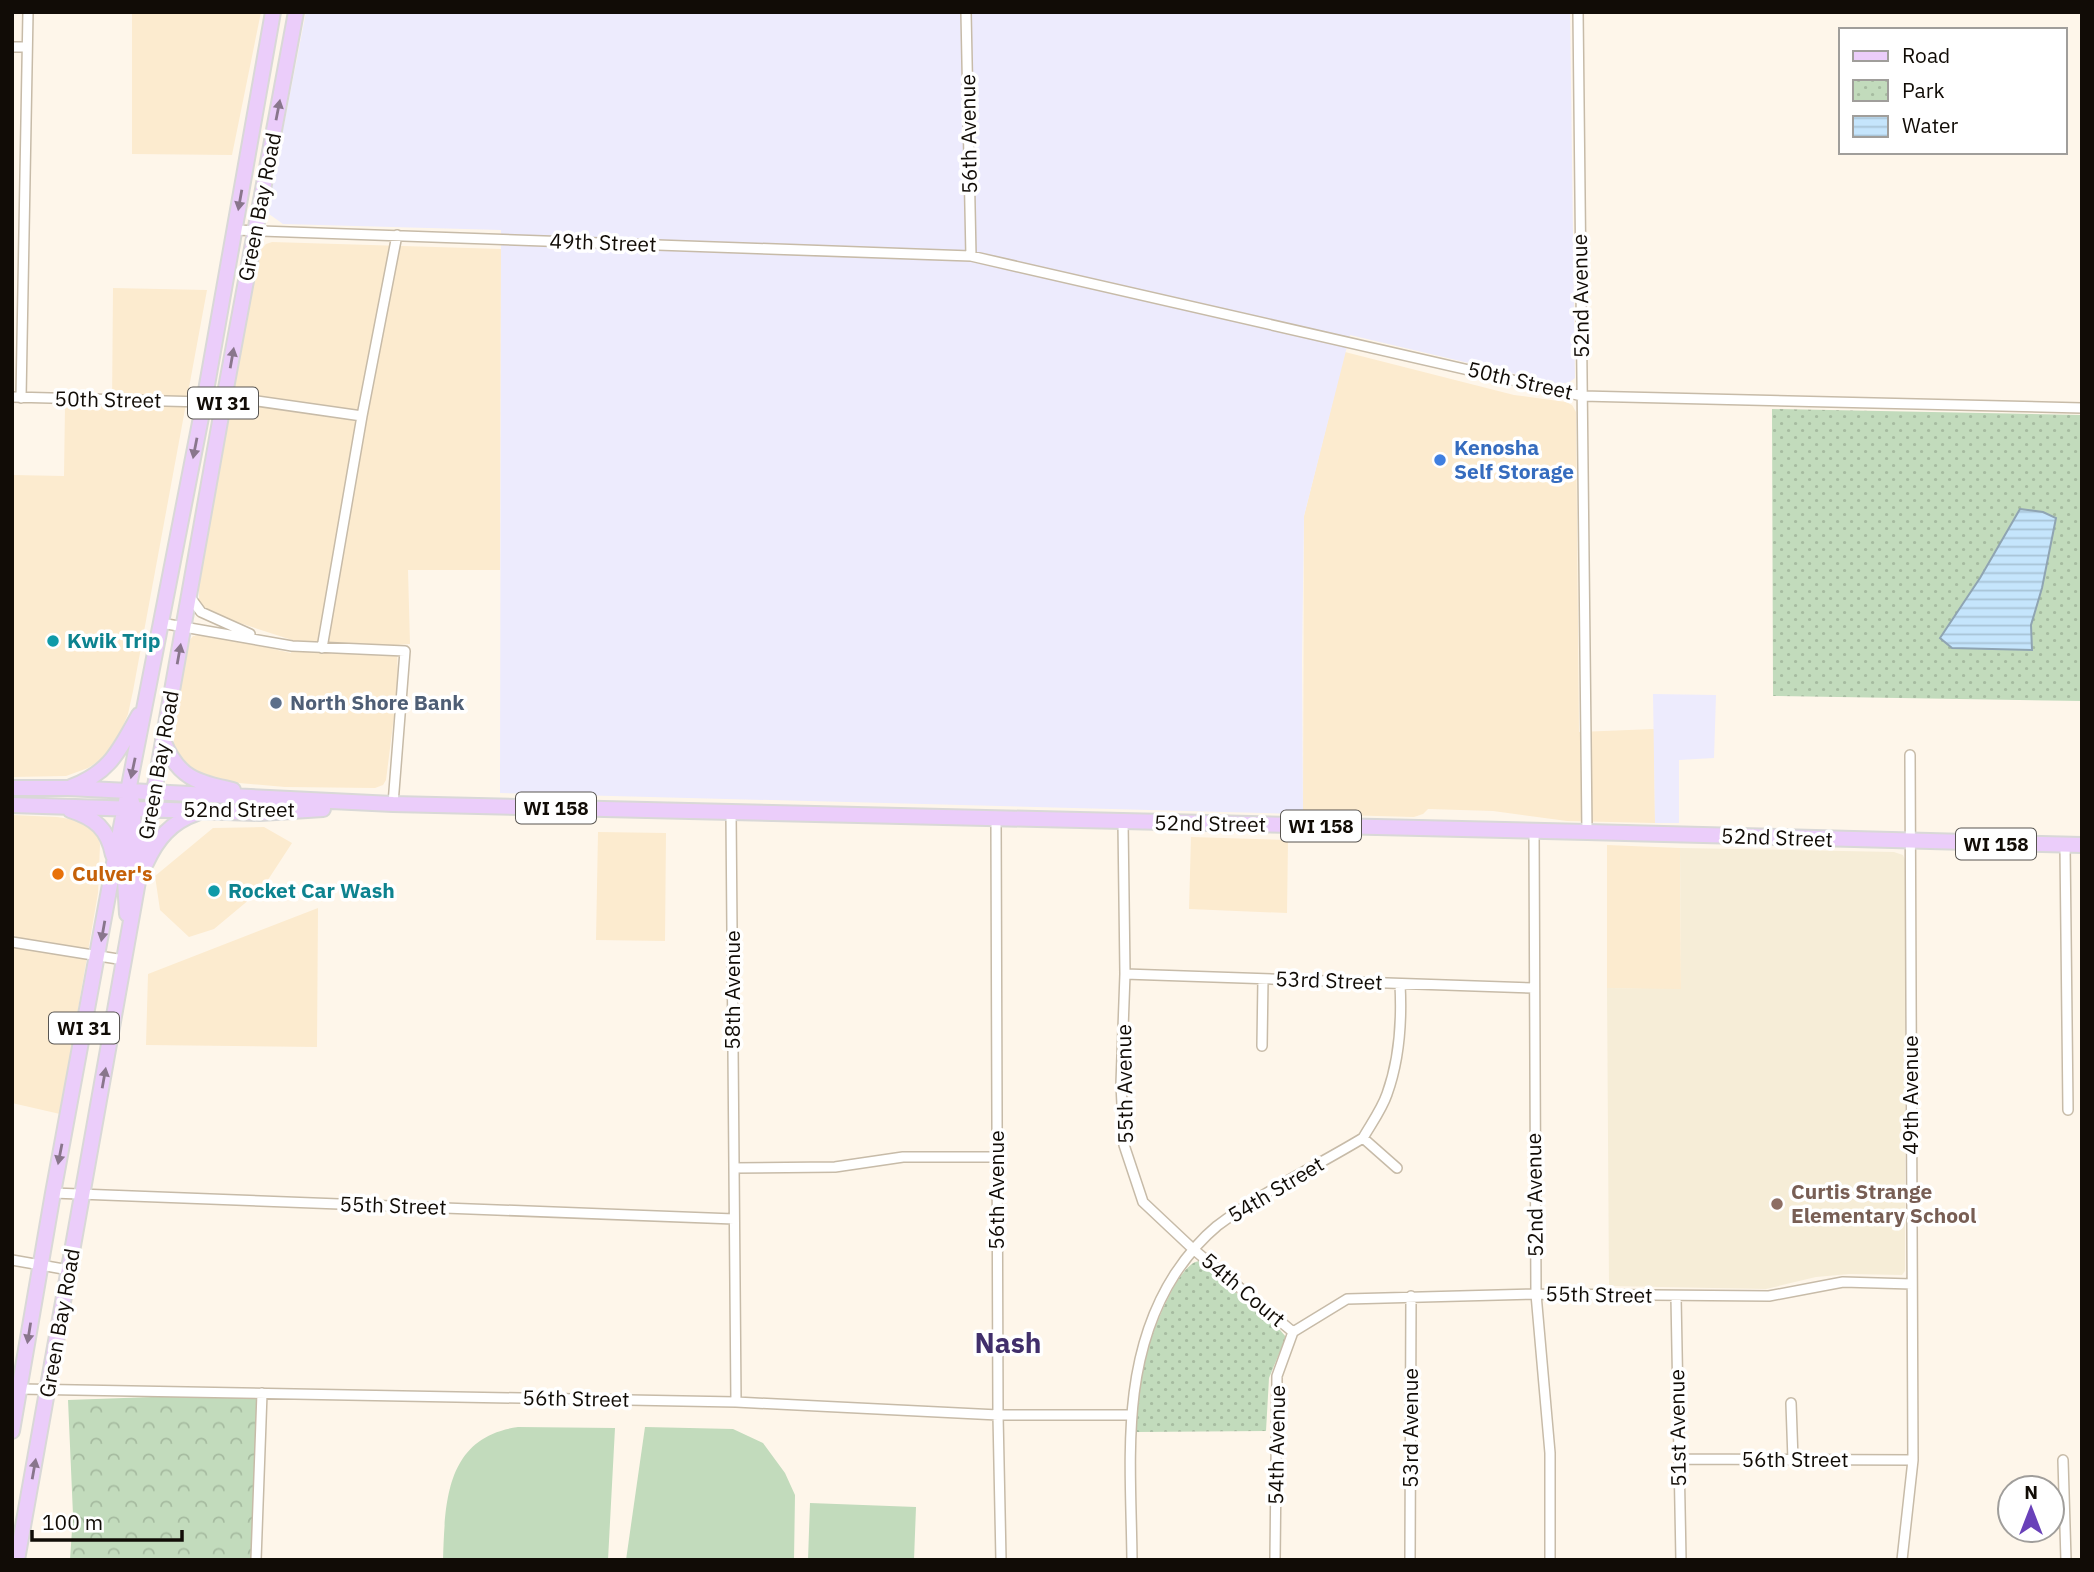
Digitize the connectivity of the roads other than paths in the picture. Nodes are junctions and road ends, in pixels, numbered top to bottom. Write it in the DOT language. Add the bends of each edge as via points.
graph roads {
  1 [pos="27,12"];
  2 [pos="273,12"];
  3 [pos="296,12"];
  4 [pos="966,12"];
  5 [pos="1578,12"];
  6 [pos="12,47"];
  7 [pos="27,47"];
  8 [pos="234,230"];
  9 [pos="255,230"];
  10 [pos="397,235"];
  11 [pos="971,256"];
  12 [pos="1582,396"];
  13 [pos="16,398"];
  14 [pos="224,399"];
  15 [pos="204,402"];
  16 [pos="2082,408"];
  17 [pos="362,416"];
  18 [pos="190,597"];
  19 [pos="161,623"];
  20 [pos="184,627"];
  21 [pos="258,638"];
  22 [pos="322,649"];
  23 [pos="146,701"];
  24 [pos="163,740"];
  25 [pos="1910,755"];
  26 [pos="12,788"];
  27 [pos="68,788"];
  28 [pos="128,793"];
  29 [pos="154,794"];
  30 [pos="293,800"];
  31 [pos="387,804"];
  32 [pos="12,805"];
  33 [pos="59,806"];
  34 [pos="130,808"];
  35 [pos="150,809"];
  36 [pos="204,811"];
  37 [pos="732,812"];
  38 [pos="996,820"];
  39 [pos="1123,822"];
  40 [pos="1534,830"];
  41 [pos="1587,832"];
  42 [pos="1910,842"];
  43 [pos="2064,845"];
  44 [pos="2082,845"];
  45 [pos="114,863"];
  46 [pos="138,880"];
  47 [pos="129,933"];
  48 [pos="12,942"];
  49 [pos="98,956"];
  50 [pos="124,960"];
  51 [pos="1125,974"];
  52 [pos="1263,979"];
  53 [pos="1401,984"];
  54 [pos="1533,988"];
  55 [pos="1262,1046"];
  56 [pos="2068,1110"];
  57 [pos="1363,1138"];
  58 [pos="997,1157"];
  59 [pos="734,1168"];
  60 [pos="1397,1168"];
  61 [pos="53,1193"];
  62 [pos="84,1194"];
  63 [pos="734,1219"];
  64 [pos="1193,1249"];
  65 [pos="12,1260"];
  66 [pos="40,1265"];
  67 [pos="69,1269"];
  68 [pos="1912,1284"];
  69 [pos="1536,1294"];
  70 [pos="1411,1296"];
  71 [pos="1676,1297"];
  72 [pos="1293,1332"];
  73 [pos="20,1389"];
  74 [pos="48,1389"];
  75 [pos="262,1393"];
  76 [pos="737,1402"];
  77 [pos="1791,1404"];
  78 [pos="998,1415"];
  79 [pos="1131,1415"];
  80 [pos="12,1431"];
  81 [pos="1678,1459"];
  82 [pos="1793,1460"];
  83 [pos="1913,1460"];
  84 [pos="2063,1460"];
  85 [pos="17,1560"];
  86 [pos="256,1560"];
  87 [pos="1001,1560"];
  88 [pos="1132,1560"];
  89 [pos="1275,1560"];
  90 [pos="1410,1560"];
  91 [pos="1550,1560"];
  92 [pos="1681,1560"];
  93 [pos="1902,1560"];
  94 [pos="2066,1560"];
  1 -- 7 [label="street"];
  2 -- 8 [label="main road, Green Bay Road / WI 31, one-way"];
  9 -- 3 [label="main road, Green Bay Road / WI 31, one-way"];
  4 -- 11 [label="street, 56th Avenue"];
  5 -- 12 [label="street, 52nd Avenue"];
  6 -- 7 [label="street"];
  7 -- 13 [label="street"];
  8 -- 9 [label="street, 49th Street"];
  8 -- 15 [label="main road, Green Bay Road / WI 31"];
  9 -- 10 [label="street, 49th Street"];
  14 -- 9 [label="main road, Green Bay Road / WI 31, one-way"];
  10 -- 11 [label="street, 49th Street"];
  10 -- 17 [label="street"];
  11 -- 12 [label="street, 50th Street"];
  12 -- 16 [label="street, 50th Street"];
  12 -- 41 [label="street, 52nd Avenue"];
  13 -- 15 [label="street, 50th Street"];
  14 -- 15 [label="street, 50th Street"];
  14 -- 17 [label="street, 50th Street"];
  14 -- 18 [label="main road, Green Bay Road / WI 31"];
  15 -- 19 [label="main road, Green Bay Road / WI 31, one-way"];
  17 -- 22 [label="street"];
  18 -- 20 [label="main road, Green Bay Road / WI 31"];
  18 -- 21 [label="street" via="212,618"];
  19 -- 20 [label="street"];
  19 -- 23 [label="main road, Green Bay Road / WI 31"];
  20 -- 21 [label="street"];
  24 -- 20 [label="main road, Green Bay Road / WI 31, one-way"];
  21 -- 22 [label="street"];
  22 -- 31 [label="street" via="405,651"];
  23 -- 27 [label="main road" via="98,775"];
  23 -- 28 [label="main road, Green Bay Road / WI 31, one-way"];
  24 -- 29 [label="main road, Green Bay Road / WI 31"];
  24 -- 30 [label="main road" via="179,768 204,785"];
  25 -- 42 [label="street, 49th Avenue"];
  26 -- 27 [label="main road, 52nd Street / WI 158"];
  27 -- 28 [label="main road, 52nd Street / WI 158"];
  28 -- 29 [label="main road, 52nd Street / WI 158"];
  28 -- 34 [label="main road"];
  29 -- 30 [label="main road, 52nd Street / WI 158"];
  29 -- 35 [label="main road, Green Bay Road / WI 31"];
  30 -- 31 [label="main road, 52nd Street / WI 158"];
  31 -- 36 [label="main road, 52nd Street / WI 158" via="285,812"];
  31 -- 37 [label="main road, 52nd Street / WI 158"];
  32 -- 33 [label="main road, 52nd Street / WI 158"];
  33 -- 34 [label="main road, 52nd Street / WI 158"];
  33 -- 45 [label="main road" via="102,826"];
  34 -- 35 [label="main road, 52nd Street / WI 158"];
  34 -- 45 [label="main road, Green Bay Road / WI 31"];
  34 -- 47 [label="main road" via="134,826 125,880"];
  35 -- 36 [label="main road, 52nd Street / WI 158"];
  35 -- 46 [label="main road, Green Bay Road / WI 31"];
  36 -- 46 [label="main road" via="164,832"];
  37 -- 38 [label="main road, 52nd Street / WI 158"];
  37 -- 59 [label="street, 58th Avenue"];
  38 -- 39 [label="main road, 52nd Street / WI 158"];
  38 -- 58 [label="street, 56th Avenue"];
  39 -- 40 [label="main road, 52nd Street / WI 158"];
  39 -- 51 [label="street, 55th Avenue"];
  40 -- 41 [label="main road, 52nd Street / WI 158"];
  40 -- 54 [label="street, 52nd Avenue"];
  41 -- 42 [label="main road, 52nd Street / WI 158"];
  42 -- 43 [label="main road, 52nd Street / WI 158"];
  42 -- 68 [label="street, 49th Avenue"];
  43 -- 44 [label="main road, 52nd Street / WI 158"];
  43 -- 56 [label="street"];
  45 -- 49 [label="main road, Green Bay Road / WI 31, one-way"];
  46 -- 47 [label="main road, Green Bay Road / WI 31"];
  47 -- 50 [label="main road, Green Bay Road / WI 31"];
  48 -- 49 [label="street"];
  49 -- 50 [label="street"];
  49 -- 61 [label="main road, Green Bay Road / WI 31, one-way"];
  62 -- 50 [label="main road, Green Bay Road / WI 31, one-way"];
  51 -- 52 [label="street, 53rd Street"];
  51 -- 64 [label="street, 55th Avenue" via="1124,1145 1143,1202"];
  52 -- 53 [label="street, 53rd Street"];
  52 -- 55 [label="street"];
  53 -- 54 [label="street, 53rd Street"];
  53 -- 57 [label="street" via="1402,1028 1390,1085"];
  54 -- 69 [label="street, 52nd Avenue"];
  57 -- 60 [label="street"];
  57 -- 64 [label="street, 54th Street" via="1256,1199"];
  58 -- 59 [label="street" via="904,1157 835,1167"];
  58 -- 78 [label="street, 56th Avenue"];
  59 -- 63 [label="street, 58th Avenue"];
  61 -- 62 [label="street, 55th Street"];
  61 -- 66 [label="main road, Green Bay Road / WI 31"];
  62 -- 63 [label="street, 55th Street"];
  62 -- 67 [label="main road, Green Bay Road / WI 31"];
  63 -- 76 [label="street, 58th Avenue"];
  64 -- 72 [label="street, 54th Court"];
  64 -- 79 [label="street" via="1153,1317 1136,1375"];
  65 -- 66 [label="street"];
  66 -- 67 [label="street"];
  66 -- 73 [label="main road, Green Bay Road / WI 31, one-way"];
  67 -- 74 [label="main road, Green Bay Road / WI 31"];
  68 -- 71 [label="street, 55th Street" via="1843,1282 1769,1296"];
  68 -- 83 [label="street, 49th Avenue"];
  69 -- 70 [label="street, 55th Street"];
  69 -- 71 [label="street, 55th Street"];
  69 -- 91 [label="street, 52nd Avenue" via="1550,1452"];
  70 -- 72 [label="street, 55th Street" via="1348,1299"];
  70 -- 90 [label="street, 53rd Avenue"];
  71 -- 81 [label="street, 51st Avenue"];
  72 -- 89 [label="street, 54th Avenue" via="1277,1376"];
  73 -- 74 [label="street, 56th Street"];
  73 -- 80 [label="main road, Green Bay Road / WI 31"];
  74 -- 75 [label="street, 56th Street"];
  85 -- 74 [label="main road, Green Bay Road / WI 31, one-way"];
  75 -- 76 [label="street, 56th Street"];
  75 -- 86 [label="street"];
  76 -- 78 [label="street, 56th Street"];
  77 -- 82 [label="street"];
  78 -- 79 [label="street, 56th Street"];
  78 -- 87 [label="street, 56th Avenue"];
  79 -- 88 [label="street"];
  81 -- 82 [label="street, 56th Street"];
  81 -- 92 [label="street, 51st Avenue"];
  82 -- 83 [label="street, 56th Street"];
  83 -- 93 [label="street, 49th Avenue"];
  84 -- 94 [label="street"];
}
